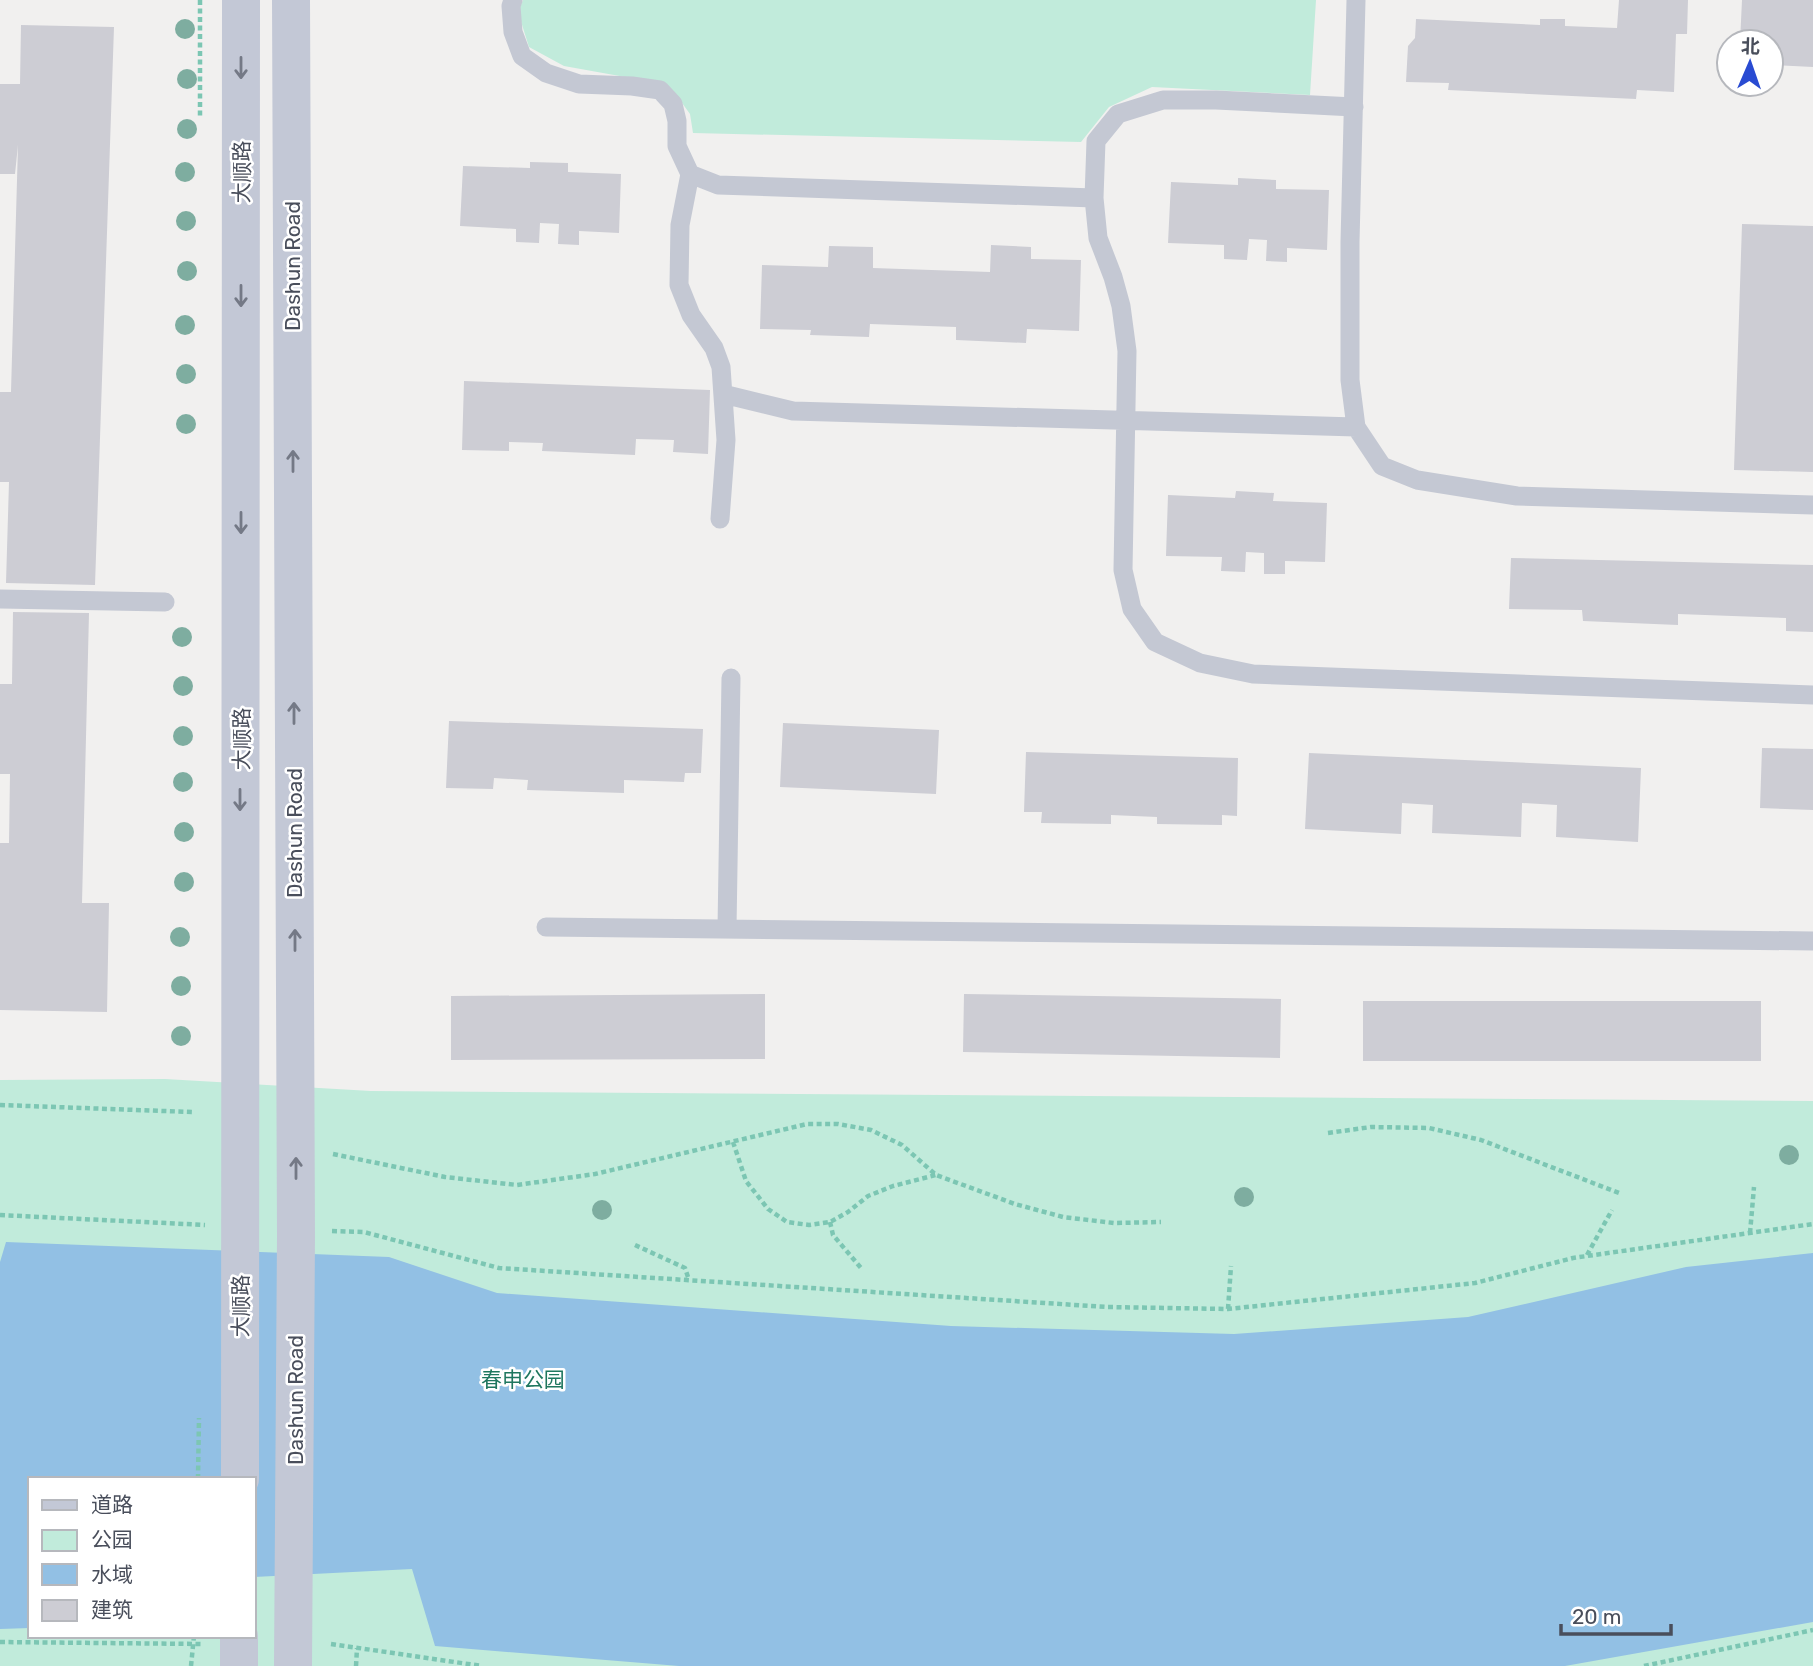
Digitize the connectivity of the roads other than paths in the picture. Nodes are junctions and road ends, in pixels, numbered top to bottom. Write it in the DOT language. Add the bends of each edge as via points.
graph roads {
  1 [pos="242,0"];
  2 [pos="291,0"];
  3 [pos="513,0"];
  4 [pos="1356,0"];
  5 [pos="1354,107"];
  6 [pos="690,174"];
  7 [pos="1094,198"];
  8 [pos="723,394"];
  9 [pos="1126,421"];
  10 [pos="1356,427"];
  11 [pos="1813,505"];
  12 [pos="720,519"];
  13 [pos="0,599"];
  14 [pos="165,602"];
  15 [pos="731,678"];
  16 [pos="1813,695"];
  17 [pos="546,927"];
  18 [pos="727,929"];
  19 [pos="1813,941"];
  20 [pos="240,1477"];
  21 [pos="239,1638"];
  22 [pos="239,1666"];
  23 [pos="293,1666"];
  1 -- 20 [label="street, 大顺路, one-way"];
  23 -- 2 [label="street, Dashun Road, one-way" via="309,1233"];
  3 -- 6 [label="lane" via="513,32 522,55 546,74 579,84 660,90 673,104 677,146"];
  4 -- 5 [label="lane"];
  5 -- 7 [label="lane" via="1163,100 1118,114 1096,141"];
  5 -- 10 [label="lane" via="1349,380"];
  6 -- 7 [label="lane" via="719,185"];
  6 -- 8 [label="lane" via="680,225 679,285 691,315 714,348"];
  7 -- 9 [label="lane" via="1098,238 1121,306 1127,351"];
  8 -- 9 [label="lane" via="793,411"];
  8 -- 12 [label="lane" via="726,440"];
  9 -- 10 [label="lane"];
  9 -- 16 [label="lane" via="1123,570 1132,609 1155,642 1200,663 1254,674"];
  10 -- 11 [label="lane" via="1382,466 1417,480 1517,496"];
  13 -- 14 [label="lane"];
  15 -- 18 [label="lane"];
  17 -- 18 [label="lane"];
  18 -- 19 [label="lane"];
  21 -- 22 [label="street"];
}
